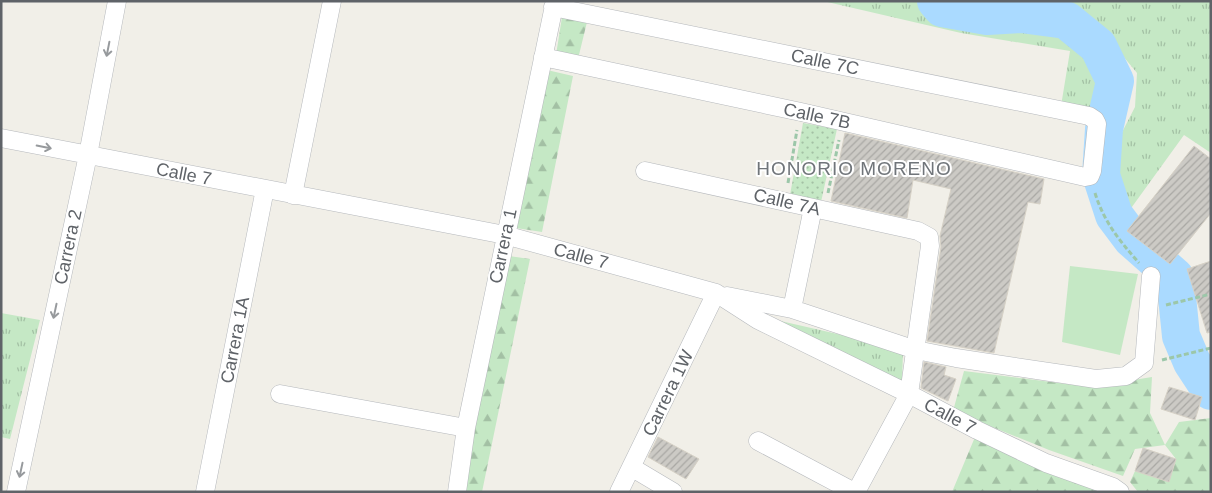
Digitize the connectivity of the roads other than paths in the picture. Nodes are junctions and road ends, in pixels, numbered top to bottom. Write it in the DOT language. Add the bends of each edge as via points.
graph roads {
  1 [pos="117,1"];
  2 [pos="332,1"];
  3 [pos="554,4"];
  4 [pos="543,57"];
  5 [pos="1,138"];
  6 [pos="88,155"];
  7 [pos="645,170"];
  8 [pos="1090,176"];
  9 [pos="265,189"];
  10 [pos="293,194"];
  11 [pos="819,209"];
  12 [pos="505,235"];
  13 [pos="1151,276"];
  14 [pos="716,293"];
  15 [pos="792,310"];
  16 [pos="916,350"];
  17 [pos="280,394"];
  18 [pos="909,394"];
  19 [pos="466,428"];
  20 [pos="758,441"];
  21 [pos="632,467"];
  22 [pos="16,492"];
  23 [pos="205,492"];
  24 [pos="457,492"];
  25 [pos="619,492"];
  26 [pos="674,492"];
  27 [pos="855,492"];
  28 [pos="1120,492"];
  1 -- 6 [label="street, Carrera 2, one-way"];
  2 -- 10 [label="street"];
  3 -- 4 [label="street, Carrera 1"];
  3 -- 8 [label="street, Calle 7C" via="1089,116 1097,124"];
  4 -- 8 [label="street, Calle 7B"];
  4 -- 12 [label="street, Carrera 1"];
  5 -- 6 [label="street, Calle 7, one-way"];
  6 -- 9 [label="street, Calle 7"];
  6 -- 22 [label="street, Carrera 2, one-way"];
  7 -- 11 [label="street, Calle 7A"];
  9 -- 10 [label="street, Calle 7"];
  9 -- 23 [label="street, Carrera 1A"];
  10 -- 12 [label="street, Calle 7"];
  11 -- 15 [label="street"];
  11 -- 16 [label="street, Calle 7A" via="918,231 929,237"];
  12 -- 14 [label="street, Calle 7"];
  12 -- 19 [label="street, Carrera 1"];
  13 -- 16 [label="street" via="1144,363 1126,376 1096,379"];
  14 -- 15 [label="street"];
  14 -- 18 [label="street, Calle 7" via="758,320"];
  14 -- 21 [label="street, Carrera 1W"];
  15 -- 16 [label="street"];
  16 -- 18 [label="street"];
  17 -- 19 [label="street"];
  18 -- 27 [label="street"];
  18 -- 28 [label="street, Calle 7" via="1046,463"];
  19 -- 24 [label="street, Carrera 1"];
  20 -- 27 [label="street"];
  21 -- 25 [label="street, Carrera 1W"];
  21 -- 26 [label="street"];
}
